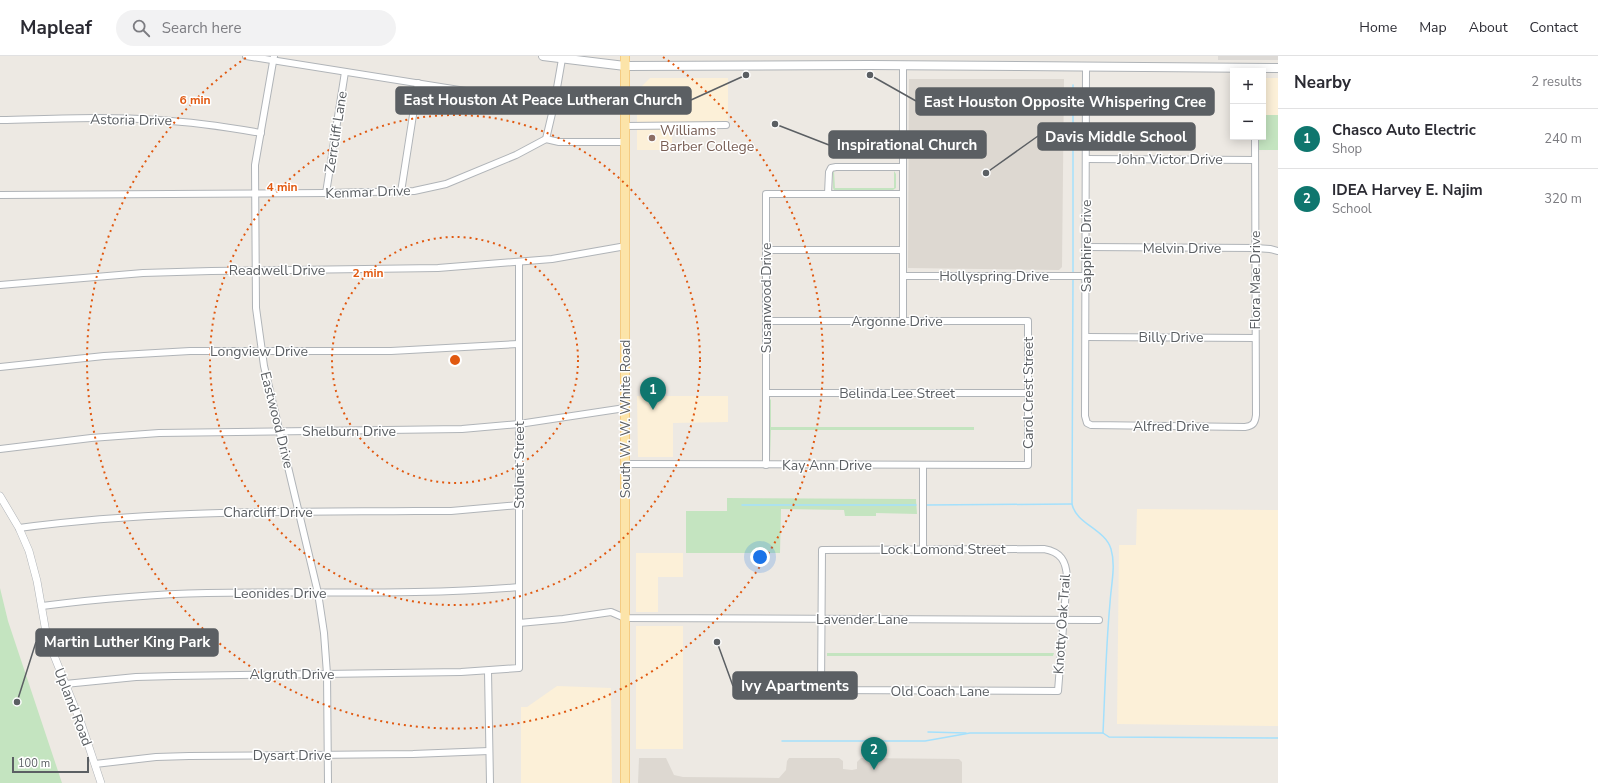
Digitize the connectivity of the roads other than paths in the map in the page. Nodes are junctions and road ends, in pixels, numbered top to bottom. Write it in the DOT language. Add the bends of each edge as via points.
graph roads {
  1 [pos="246,56"];
  2 [pos="543,56"];
  3 [pos="625,56"];
  4 [pos="274,58"];
  5 [pos="562,59"];
  6 [pos="625,66"];
  7 [pos="903,66"];
  8 [pos="1086,68"];
  9 [pos="1278,68"];
  10 [pos="1266,69"];
  11 [pos="1230,70"];
  12 [pos="345,72"];
  13 [pos="418,83"];
  14 [pos="554,105"];
  15 [pos="0,120"];
  16 [pos="726,125"];
  17 [pos="625,126"];
  18 [pos="261,133"];
  19 [pos="546,139"];
  20 [pos="1255,140"];
  21 [pos="625,142"];
  22 [pos="1086,159"];
  23 [pos="1255,160"];
  24 [pos="903,167"];
  25 [pos="401,192"];
  26 [pos="255,193"];
  27 [pos="326,193"];
  28 [pos="828,194"];
  29 [pos="903,194"];
  30 [pos="0,195"];
  31 [pos="626,246"];
  32 [pos="1086,247"];
  33 [pos="1255,248"];
  34 [pos="766,250"];
  35 [pos="903,250"];
  36 [pos="1278,251"];
  37 [pos="519,262"];
  38 [pos="255,270"];
  39 [pos="903,276"];
  40 [pos="1086,276"];
  41 [pos="0,285"];
  42 [pos="766,321"];
  43 [pos="903,321"];
  44 [pos="1028,322"];
  45 [pos="1086,337"];
  46 [pos="1255,338"];
  47 [pos="518,344"];
  48 [pos="262,351"];
  49 [pos="0,367"];
  50 [pos="766,393"];
  51 [pos="1028,393"];
  52 [pos="625,408"];
  53 [pos="1255,422"];
  54 [pos="1087,423"];
  55 [pos="519,424"];
  56 [pos="279,431"];
  57 [pos="0,449"];
  58 [pos="626,464"];
  59 [pos="766,464"];
  60 [pos="923,465"];
  61 [pos="1028,465"];
  62 [pos="0,496"];
  63 [pos="519,505"];
  64 [pos="300,512"];
  65 [pos="19,528"];
  66 [pos="923,550"];
  67 [pos="1061,557"];
  68 [pos="519,587"];
  69 [pos="318,593"];
  70 [pos="42,606"];
  71 [pos="625,618"];
  72 [pos="822,619"];
  73 [pos="1063,620"];
  74 [pos="1099,620"];
  75 [pos="519,623"];
  76 [pos="519,668"];
  77 [pos="488,670"];
  78 [pos="327,674"];
  79 [pos="66,684"];
  80 [pos="1058,691"];
  81 [pos="489,751"];
  82 [pos="327,755"];
  83 [pos="95,764"];
  84 [pos="101,783"];
  85 [pos="328,783"];
  86 [pos="490,783"];
  87 [pos="625,783"];
  1 -- 4 [label="street"];
  2 -- 5 [label="main road"];
  3 -- 6 [label="main road, South W. W. White Road"];
  4 -- 12 [label="street"];
  4 -- 18 [label="street, Eastwood Drive"];
  5 -- 6 [label="main road"];
  5 -- 14 [label="street"];
  6 -- 7 [label="main road"];
  6 -- 17 [label="main road, South W. W. White Road"];
  7 -- 8 [label="main road"];
  7 -- 24 [label="street"];
  8 -- 11 [label="main road"];
  8 -- 22 [label="street, Sapphire Drive"];
  9 -- 10 [label="main road"];
  12 -- 13 [label="street"];
  12 -- 27 [label="street, Zerrcliff Lane"];
  13 -- 14 [label="street"];
  13 -- 25 [label="street"];
  14 -- 19 [label="street"];
  15 -- 18 [label="street, Astoria Drive" via="158,120"];
  16 -- 17 [label="street"];
  17 -- 21 [label="main road, South W. W. White Road"];
  18 -- 26 [label="street, Eastwood Drive" via="255,165"];
  19 -- 21 [label="street" via="559,142"];
  19 -- 25 [label="street, Kenmar Drive" via="516,155 446,184"];
  20 -- 23 [label="street, Flora Mae Drive"];
  21 -- 31 [label="main road, South W. W. White Road"];
  22 -- 23 [label="street, John Victor Drive"];
  22 -- 32 [label="street, Sapphire Drive"];
  23 -- 33 [label="street, Flora Mae Drive"];
  24 -- 28 [label="street" via="831,168"];
  24 -- 29 [label="street"];
  25 -- 27 [label="street, Kenmar Drive"];
  26 -- 27 [label="street, Kenmar Drive"];
  26 -- 30 [label="street, Kenmar Drive"];
  26 -- 38 [label="street, Eastwood Drive"];
  28 -- 29 [label="street, Susanwood Drive"];
  28 -- 34 [label="street, Susanwood Drive" via="766,194"];
  29 -- 35 [label="street"];
  31 -- 37 [label="street, Readwell Drive"];
  31 -- 52 [label="main road, South W. W. White Road"];
  32 -- 33 [label="street, Melvin Drive"];
  32 -- 40 [label="street, Sapphire Drive"];
  33 -- 36 [label="street, Melvin Drive"];
  33 -- 46 [label="street, Flora Mae Drive"];
  34 -- 35 [label="street"];
  34 -- 42 [label="street, Susanwood Drive"];
  35 -- 39 [label="street"];
  37 -- 38 [label="street, Readwell Drive" via="438,268"];
  37 -- 47 [label="street, Stolnet Street"];
  38 -- 41 [label="street, Readwell Drive" via="143,273"];
  38 -- 48 [label="street, Eastwood Drive" via="256,308"];
  39 -- 40 [label="street, Hollyspring Drive"];
  39 -- 43 [label="street"];
  40 -- 45 [label="street, Sapphire Drive"];
  42 -- 43 [label="street, Argonne Drive"];
  42 -- 50 [label="street, Susanwood Drive"];
  43 -- 44 [label="street, Argonne Drive"];
  44 -- 51 [label="street, Carol Crest Street"];
  45 -- 46 [label="street, Billy Drive"];
  45 -- 54 [label="street, Sapphire Drive"];
  46 -- 53 [label="street, Flora Mae Drive"];
  47 -- 48 [label="street, Longview Drive" via="391,351"];
  47 -- 55 [label="street, Stolnet Street"];
  48 -- 49 [label="street, Longview Drive" via="190,351"];
  48 -- 56 [label="street, Eastwood Drive"];
  50 -- 51 [label="street, Belinda Lee Street"];
  50 -- 59 [label="street, Susanwood Drive"];
  51 -- 61 [label="street, Carol Crest Street"];
  52 -- 55 [label="street, Shelburn Drive"];
  52 -- 58 [label="main road, South W. W. White Road"];
  53 -- 54 [label="street, Alfred Drive" via="1245,427 1096,426"];
  55 -- 56 [label="street, Shelburn Drive" via="430,430"];
  55 -- 63 [label="street, Stolnet Street"];
  56 -- 57 [label="street, Shelburn Drive" via="159,434 69,440"];
  56 -- 64 [label="street, Eastwood Drive"];
  58 -- 59 [label="street, Kay Ann Drive"];
  58 -- 71 [label="main road, South W. W. White Road"];
  59 -- 60 [label="street, Kay Ann Drive"];
  60 -- 61 [label="street, Kay Ann Drive"];
  60 -- 66 [label="street"];
  62 -- 65 [label="street, Upland Road"];
  63 -- 64 [label="street, Charcliff Drive" via="451,511"];
  63 -- 68 [label="street, Stolnet Street"];
  64 -- 65 [label="street, Charcliff Drive" via="122,516"];
  64 -- 69 [label="street, Eastwood Drive"];
  65 -- 70 [label="street, Upland Road" via="32,561"];
  66 -- 67 [label="street, Lock Lomond Street" via="1044,549"];
  66 -- 72 [label="street, Lock Lomond Street" via="822,550"];
  67 -- 73 [label="street, Knotty Oak Trail" via="1065,562 1067,577"];
  68 -- 69 [label="street, Leonides Drive" via="461,591"];
  68 -- 75 [label="street, Stolnet Street"];
  69 -- 70 [label="street, Leonides Drive" via="153,595"];
  69 -- 78 [label="street, Eastwood Drive"];
  70 -- 79 [label="street, Upland Road" via="47,638"];
  71 -- 72 [label="street, Lavender Lane"];
  71 -- 75 [label="street" via="611,612"];
  71 -- 87 [label="main road, South W. W. White Road"];
  72 -- 73 [label="street, Lavender Lane"];
  72 -- 80 [label="street, Old Coach Lane" via="821,690"];
  73 -- 74 [label="street, Lavender Lane"];
  73 -- 80 [label="street, Knotty Oak Trail"];
  75 -- 76 [label="street, Stolnet Street"];
  76 -- 77 [label="street, Algruth Drive"];
  77 -- 78 [label="street, Algruth Drive"];
  77 -- 81 [label="street"];
  78 -- 79 [label="street, Algruth Drive" via="174,676"];
  78 -- 82 [label="street, Eastwood Drive"];
  79 -- 83 [label="street, Upland Road"];
  81 -- 82 [label="street, Dysart Drive"];
  81 -- 86 [label="street"];
  82 -- 83 [label="street, Dysart Drive" via="156,757"];
  82 -- 85 [label="street, Eastwood Drive"];
  83 -- 84 [label="street, Upland Road"];
}
